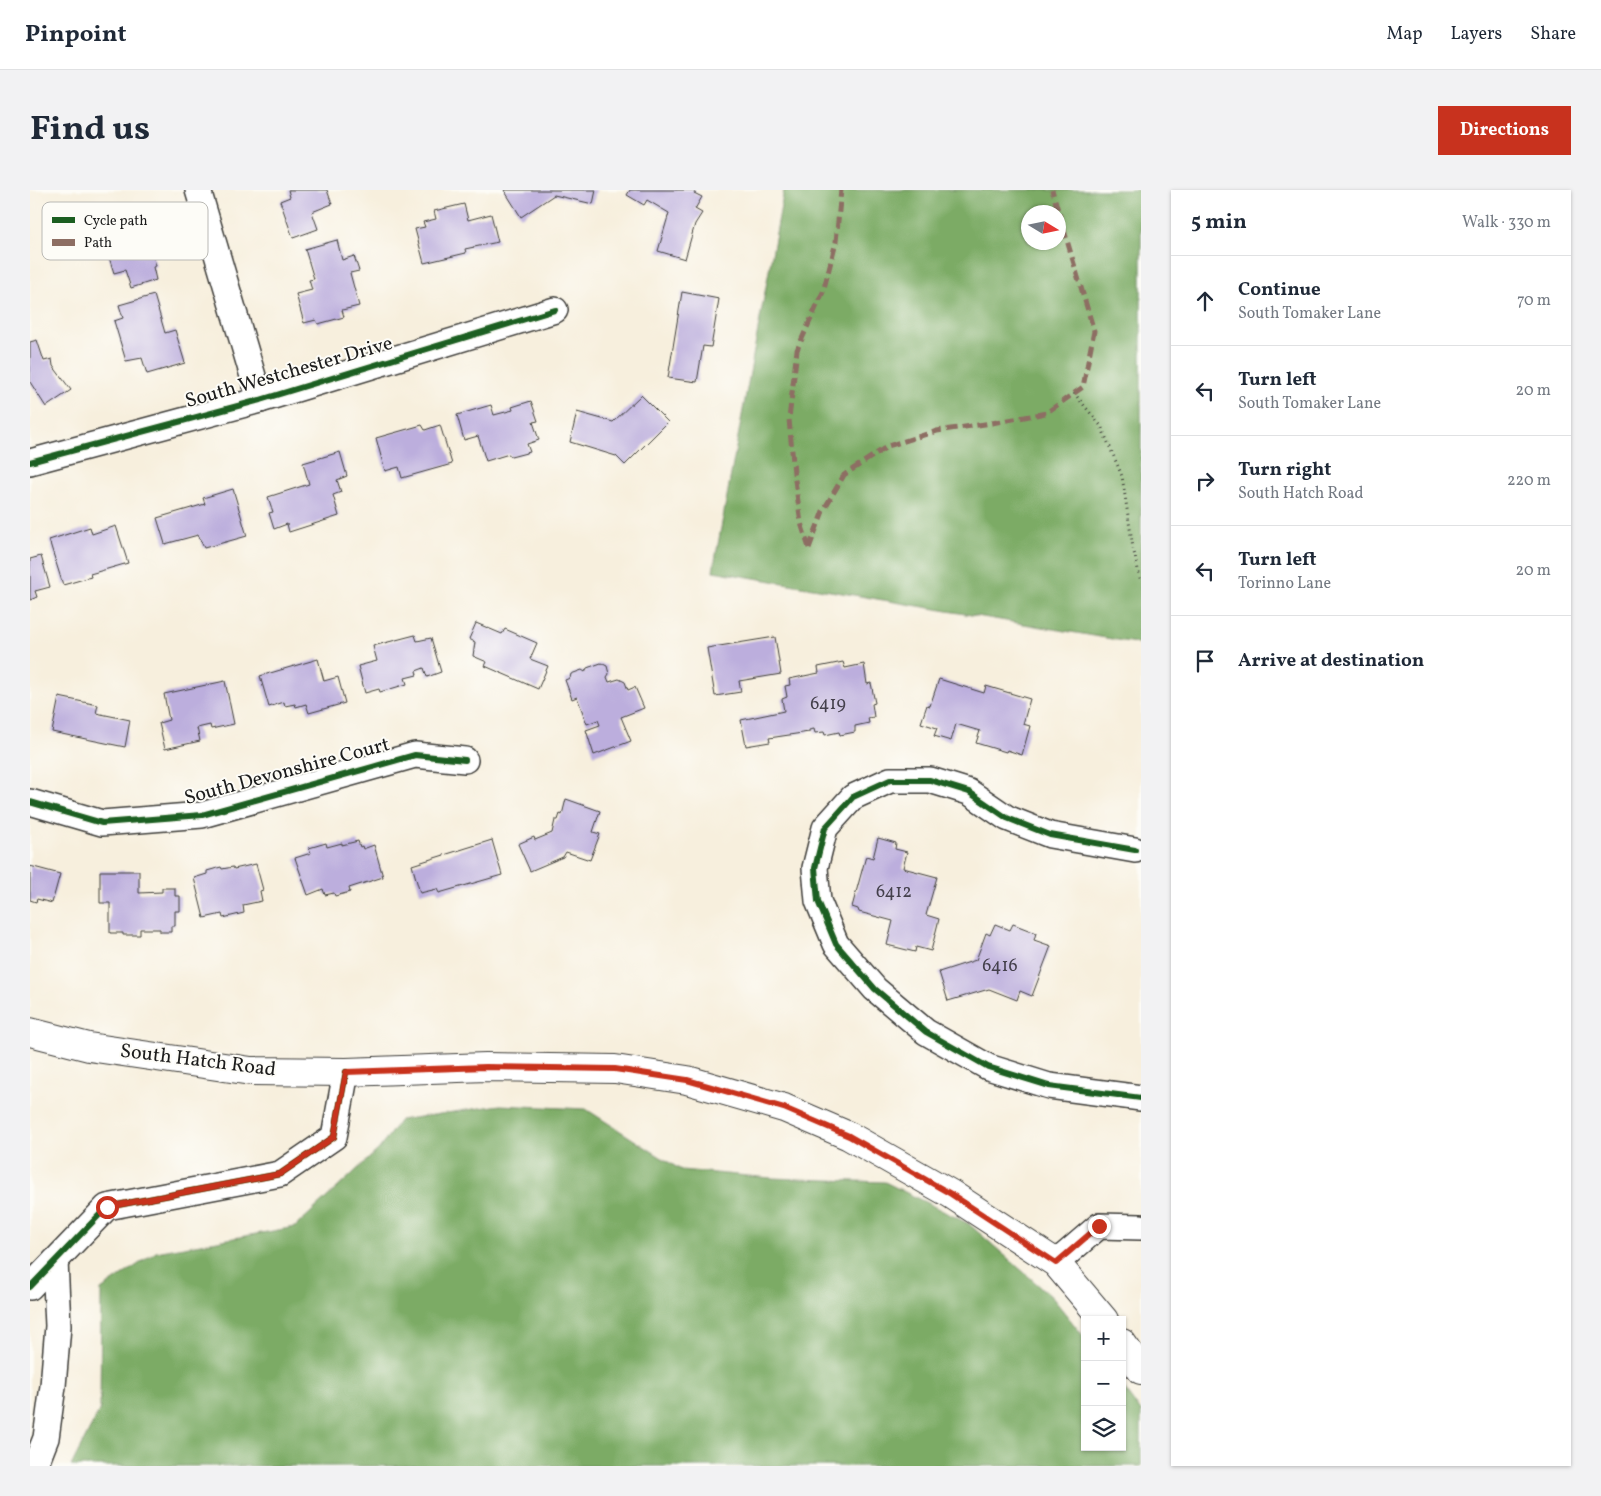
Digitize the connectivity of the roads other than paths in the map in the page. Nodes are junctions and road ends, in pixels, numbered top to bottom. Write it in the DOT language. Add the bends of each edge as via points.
graph roads {
  1 [pos="198,190"];
  2 [pos="202,202"];
  3 [pos="208,224"];
  4 [pos="555,310"];
  5 [pos="260,400"];
  6 [pos="30,462"];
  7 [pos="465,760"];
  8 [pos="30,802"];
  9 [pos="1134,850"];
  10 [pos="30,1032"];
  11 [pos="346,1072"];
  12 [pos="1141,1098"];
  13 [pos="1141,1228"];
  14 [pos="55,1262"];
  15 [pos="1056,1263"];
  16 [pos="30,1287"];
  17 [pos="1101,1316"];
  18 [pos="1126,1349"];
  19 [pos="1141,1370"];
  20 [pos="35,1466"];
  1 -- 2 [label="street"];
  3 -- 5 [label="street"];
  4 -- 5 [label="street, South Westchester Drive"];
  5 -- 6 [label="street, South Westchester Drive"];
  7 -- 8 [label="street, South Devonshire Court" via="415,755 202,815 102,823"];
  9 -- 12 [label="street" via="1050,835 1007,818 969,792 930,780 890,780 852,798 824,828 816,868 818,901 836,944 875,989 926,1032 988,1067 1049,1086"];
  10 -- 11 [label="main road, South Hatch Road" via="89,1047 251,1071"];
  11 -- 14 [label="street" via="334,1137 280,1174 107,1207"];
  11 -- 15 [label="main road, South Hatch Road" via="486,1067 605,1069 687,1080 784,1108 849,1136 951,1194"];
  13 -- 15 [label="street" via="1099,1226"];
  14 -- 16 [label="street"];
  14 -- 20 [label="street" via="58,1326 53,1386 46,1438"];
  15 -- 17 [label="main road, South Hatch Road"];
  18 -- 19 [label="main road"];
}
